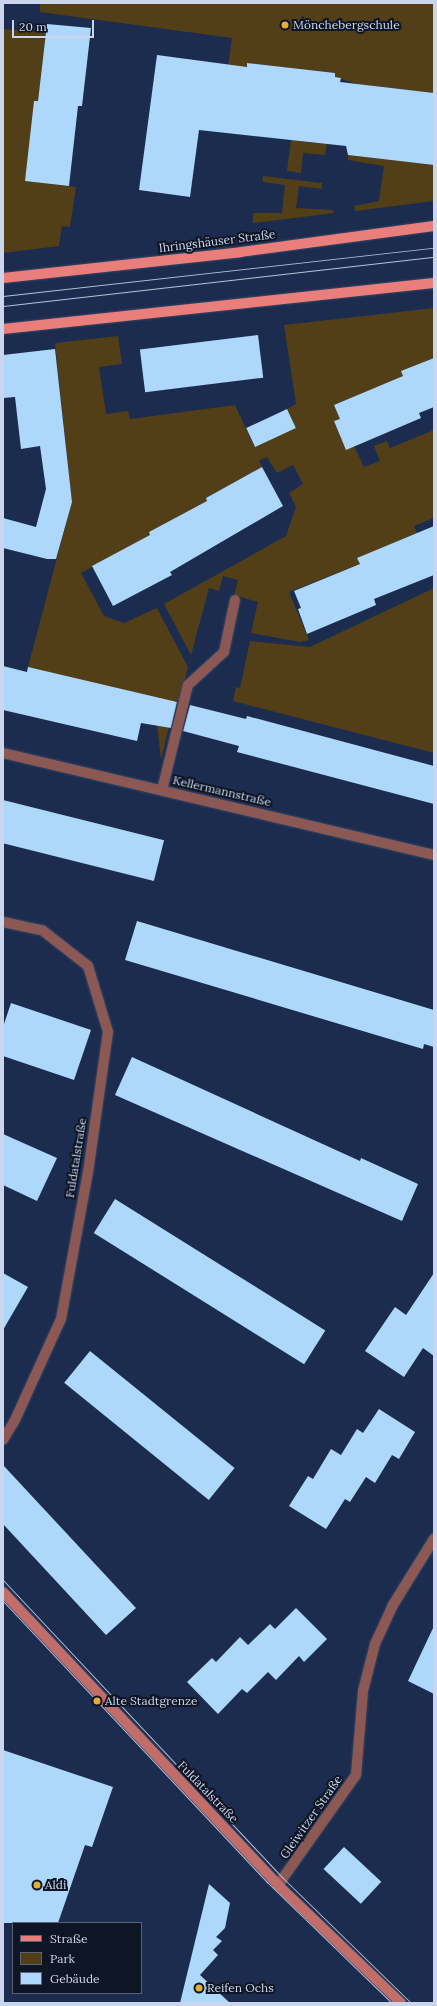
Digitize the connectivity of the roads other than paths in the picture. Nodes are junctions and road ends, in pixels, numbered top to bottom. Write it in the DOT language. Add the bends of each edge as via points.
graph roads {
  1 [pos="434,226"];
  2 [pos="3,278"];
  3 [pos="434,283"];
  4 [pos="3,329"];
  5 [pos="235,600"];
  6 [pos="3,753"];
  7 [pos="162,790"];
  8 [pos="434,855"];
  9 [pos="3,922"];
  10 [pos="3,1440"];
  11 [pos="434,1539"];
  12 [pos="3,1592"];
  13 [pos="278,1885"];
  14 [pos="401,2003"];
  1 -- 2 [label="main road, Ihringshäuser Straße" via="241,252"];
  3 -- 4 [label="main road"];
  5 -- 7 [label="street" via="224,652 188,685"];
  6 -- 7 [label="street, Kellermannstraße"];
  7 -- 8 [label="street, Kellermannstraße"];
  9 -- 10 [label="street, Fuldatalstraße" via="42,930 88,966 108,1032 88,1172 61,1319 15,1420"];
  11 -- 13 [label="street, Gleiwitzer Straße" via="393,1605 375,1644 363,1690 356,1775"];
  12 -- 13 [label="main road, Fuldatalstraße"];
  13 -- 14 [label="main road, Fuldatalstraße"];
}
